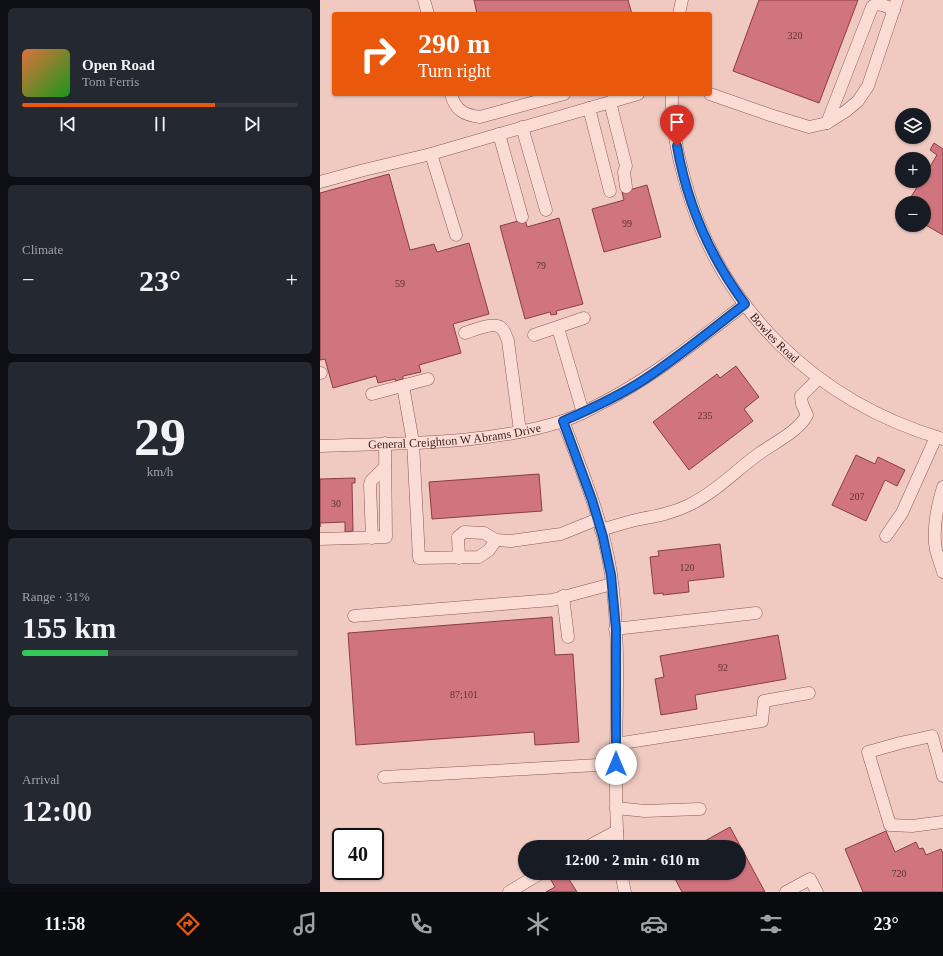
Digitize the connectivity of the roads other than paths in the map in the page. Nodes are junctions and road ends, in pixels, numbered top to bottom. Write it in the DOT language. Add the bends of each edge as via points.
graph roads {
  1 [pos="424,0"];
  2 [pos="682,0"];
  3 [pos="896,5"];
  4 [pos="427,12"];
  5 [pos="679,12"];
  6 [pos="712,95"];
  7 [pos="452,96"];
  8 [pos="557,96"];
  9 [pos="631,96"];
  10 [pos="672,96"];
  11 [pos="610,102"];
  12 [pos="589,108"];
  13 [pos="827,123"];
  14 [pos="522,127"];
  15 [pos="499,134"];
  16 [pos="431,154"];
  17 [pos="320,182"];
  18 [pos="626,187"];
  19 [pos="610,191"];
  20 [pos="546,210"];
  21 [pos="522,216"];
  22 [pos="456,235"];
  23 [pos="745,304"];
  24 [pos="584,318"];
  25 [pos="558,328"];
  26 [pos="465,333"];
  27 [pos="534,335"];
  28 [pos="819,378"];
  29 [pos="428,380"];
  30 [pos="403,386"];
  31 [pos="372,394"];
  32 [pos="583,412"];
  33 [pos="563,421"];
  34 [pos="520,431"];
  35 [pos="939,438"];
  36 [pos="413,442"];
  37 [pos="385,443"];
  38 [pos="320,446"];
  39 [pos="943,487"];
  40 [pos="600,524"];
  41 [pos="886,536"];
  42 [pos="320,540"];
  43 [pos="496,540"];
  44 [pos="459,558"];
  45 [pos="943,572"];
  46 [pos="612,584"];
  47 [pos="563,596"];
  48 [pos="756,613"];
  49 [pos="354,616"];
  50 [pos="616,629"];
  51 [pos="568,637"];
  52 [pos="809,693"];
  53 [pos="616,744"];
  54 [pos="616,764"];
  55 [pos="943,776"];
  56 [pos="384,778"];
  57 [pos="616,808"];
  58 [pos="700,809"];
  59 [pos="943,822"];
  60 [pos="617,831"];
  61 [pos="600,840"];
  62 [pos="618,840"];
  63 [pos="530,880"];
  64 [pos="623,880"];
  65 [pos="509,892"];
  66 [pos="625,892"];
  67 [pos="786,892"];
  68 [pos="817,892"];
  1 -- 4 [label="street"];
  2 -- 5 [label="street"];
  3 -- 13 [label="street" via="868,86 858,101"];
  3 -- 13 [label="street" via="874,4 872,7"];
  6 -- 13 [label="street" via="810,127"];
  7 -- 8 [label="street" via="458,109 469,116 480,117"];
  9 -- 11 [label="street"];
  10 -- 23 [label="street, Bowles Road" via="674,128 690,199 714,256"];
  11 -- 12 [label="street"];
  11 -- 18 [label="street" via="626,166"];
  12 -- 14 [label="street"];
  12 -- 19 [label="street"];
  14 -- 15 [label="street"];
  14 -- 20 [label="street"];
  15 -- 16 [label="street"];
  15 -- 21 [label="street"];
  16 -- 17 [label="street"];
  16 -- 22 [label="street"];
  23 -- 28 [label="street, Bowles Road" via="779,344"];
  23 -- 32 [label="street, General Creighton W Abrams Drive" via="663,366 624,391"];
  24 -- 25 [label="street"];
  25 -- 27 [label="street"];
  25 -- 32 [label="street"];
  26 -- 34 [label="street" via="494,325 501,327 505,332"];
  28 -- 35 [label="street, Bowles Road" via="842,395 875,413"];
  28 -- 40 [label="street" via="801,396 807,415 797,428 757,455 708,494 689,506 665,515"];
  29 -- 30 [label="street"];
  30 -- 31 [label="street"];
  30 -- 36 [label="street"];
  32 -- 33 [label="street, General Creighton W Abrams Drive"];
  33 -- 34 [label="street, General Creighton W Abrams Drive"];
  33 -- 40 [label="street"];
  34 -- 36 [label="street, General Creighton W Abrams Drive" via="466,440"];
  35 -- 41 [label="street" via="902,513"];
  36 -- 37 [label="street, General Creighton W Abrams Drive"];
  36 -- 44 [label="street" via="419,558"];
  37 -- 38 [label="street, General Creighton W Abrams Drive"];
  37 -- 42 [label="street" via="386,537"];
  39 -- 45 [label="street" via="935,528 936,550"];
  40 -- 43 [label="street" via="561,534 511,541"];
  40 -- 46 [label="street"];
  43 -- 44 [label="street" via="489,550 479,557"];
  43 -- 44 [label="street" via="484,533 464,532 458,537"];
  46 -- 47 [label="street"];
  46 -- 50 [label="street"];
  47 -- 49 [label="street" via="552,600"];
  47 -- 51 [label="street"];
  48 -- 50 [label="street"];
  50 -- 53 [label="street"];
  52 -- 53 [label="street" via="764,701 762,720"];
  53 -- 54 [label="street"];
  54 -- 56 [label="street"];
  54 -- 57 [label="street"];
  55 -- 59 [label="street" via="932,736 868,752 890,825 912,826"];
  57 -- 58 [label="street" via="645,811"];
  57 -- 60 [label="street"];
  60 -- 61 [label="street"];
  60 -- 62 [label="street"];
  63 -- 65 [label="street"];
  64 -- 66 [label="street"];
  67 -- 68 [label="street" via="810,879"];
}
